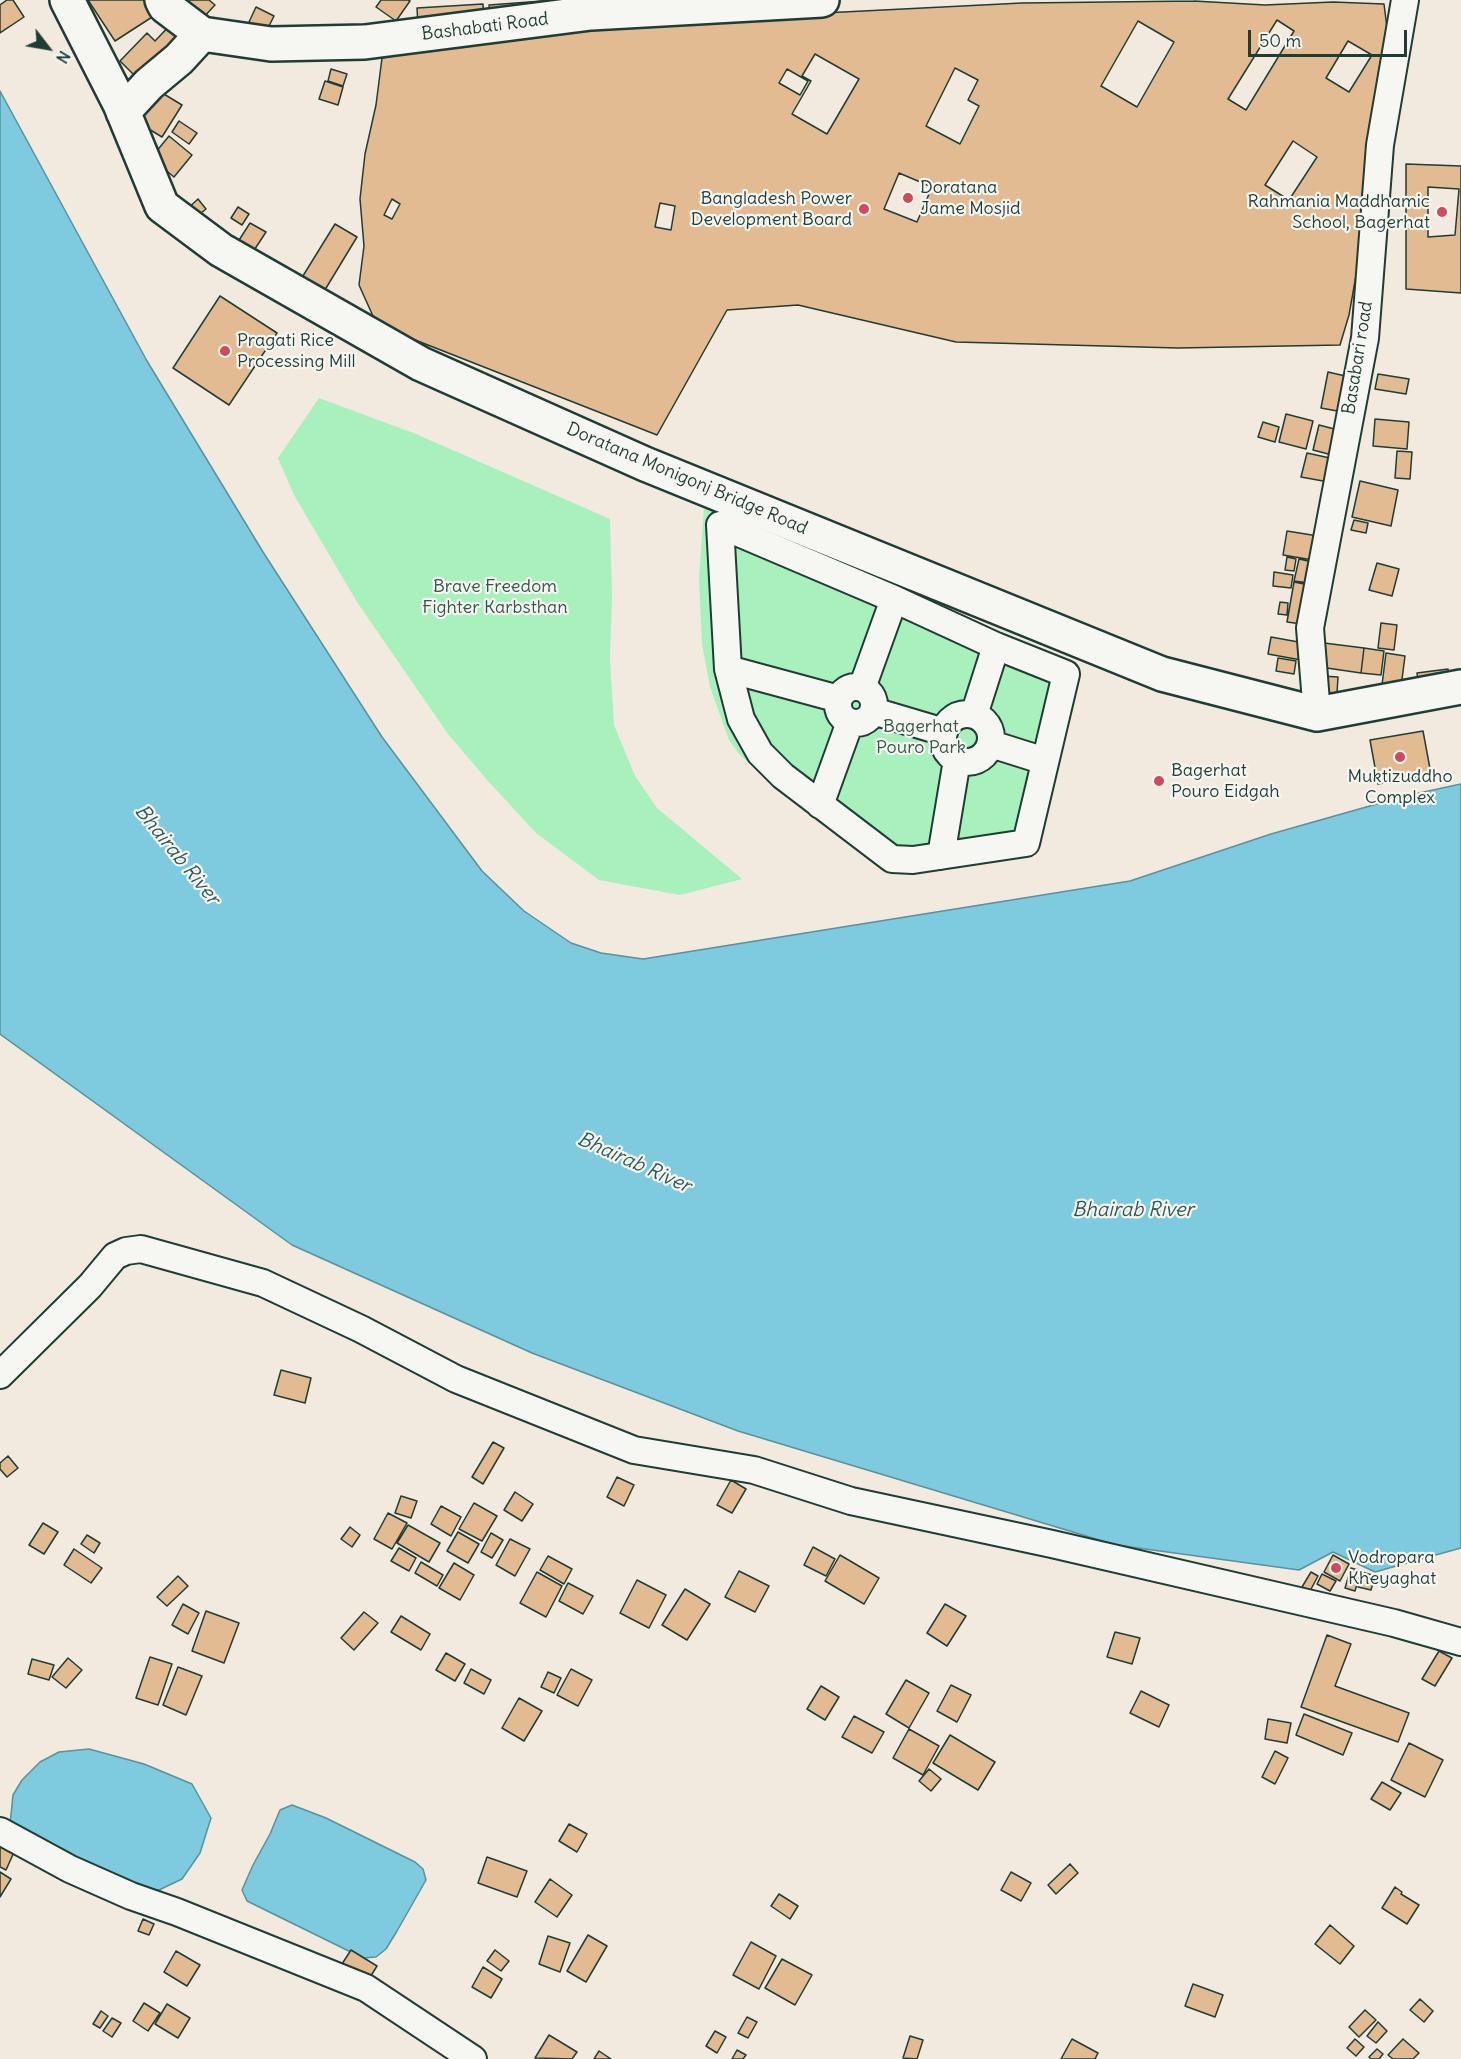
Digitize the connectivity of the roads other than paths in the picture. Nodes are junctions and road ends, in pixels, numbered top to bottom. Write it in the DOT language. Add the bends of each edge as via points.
graph roads {
  1 [pos="67,0"];
  2 [pos="162,0"];
  3 [pos="822,0"];
  4 [pos="1405,0"];
  5 [pos="202,34"];
  6 [pos="123,112"];
  7 [pos="894,599"];
  8 [pos="996,646"];
  9 [pos="728,669"];
  10 [pos="1461,687"];
  11 [pos="862,688"];
  12 [pos="839,699"];
  13 [pos="873,711"];
  14 [pos="1317,714"];
  15 [pos="975,715"];
  16 [pos="850,722"];
  17 [pos="944,732"];
  18 [pos="991,744"];
  19 [pos="957,760"];
  20 [pos="1045,761"];
  21 [pos="820,805"];
  22 [pos="941,856"];
  23 [pos="0,1375"];
  24 [pos="1461,1642"];
  25 [pos="0,1831"];
  26 [pos="473,2059"];
  1 -- 6 [label="main road, Doratana Monigonj Bridge Road"];
  2 -- 5 [label="main road, Bashabati Road"];
  3 -- 5 [label="main road, Bashabati Road" via="591,13 365,42 271,44"];
  4 -- 14 [label="street, Basabari road" via="1380,145 1365,338 1310,628"];
  5 -- 6 [label="main road"];
  6 -- 14 [label="main road, Doratana Monigonj Bridge Road" via="162,206 220,250 421,364 645,464 1162,674"];
  7 -- 8 [label="street"];
  7 -- 9 [label="street" via="720,525"];
  7 -- 11 [label="street"];
  8 -- 15 [label="street"];
  8 -- 20 [label="street" via="1066,674"];
  9 -- 12 [label="street"];
  9 -- 21 [label="street" via="741,719 760,753"];
  10 -- 14 [label="main road, Doratana Monigonj Bridge Road"];
  11 -- 12 [label="street" via="848,689"];
  11 -- 13 [label="street" via="872,697"];
  12 -- 16 [label="street" via="840,713"];
  13 -- 16 [label="street" via="864,721"];
  13 -- 17 [label="street"];
  15 -- 17 [label="street" via="953,718"];
  15 -- 18 [label="street" via="989,727"];
  16 -- 21 [label="street"];
  17 -- 19 [label="street" via="945,749"];
  18 -- 19 [label="street" via="981,758"];
  18 -- 20 [label="street"];
  19 -- 22 [label="street"];
  20 -- 22 [label="street" via="1026,843"];
  21 -- 22 [label="street" via="892,859"];
  23 -- 24 [label="street" via="90,1286 114,1256 141,1249 263,1282 456,1379 634,1450 754,1470 851,1501 1063,1546 1383,1620"];
  25 -- 26 [label="street" via="131,1896 366,1988"];
}
